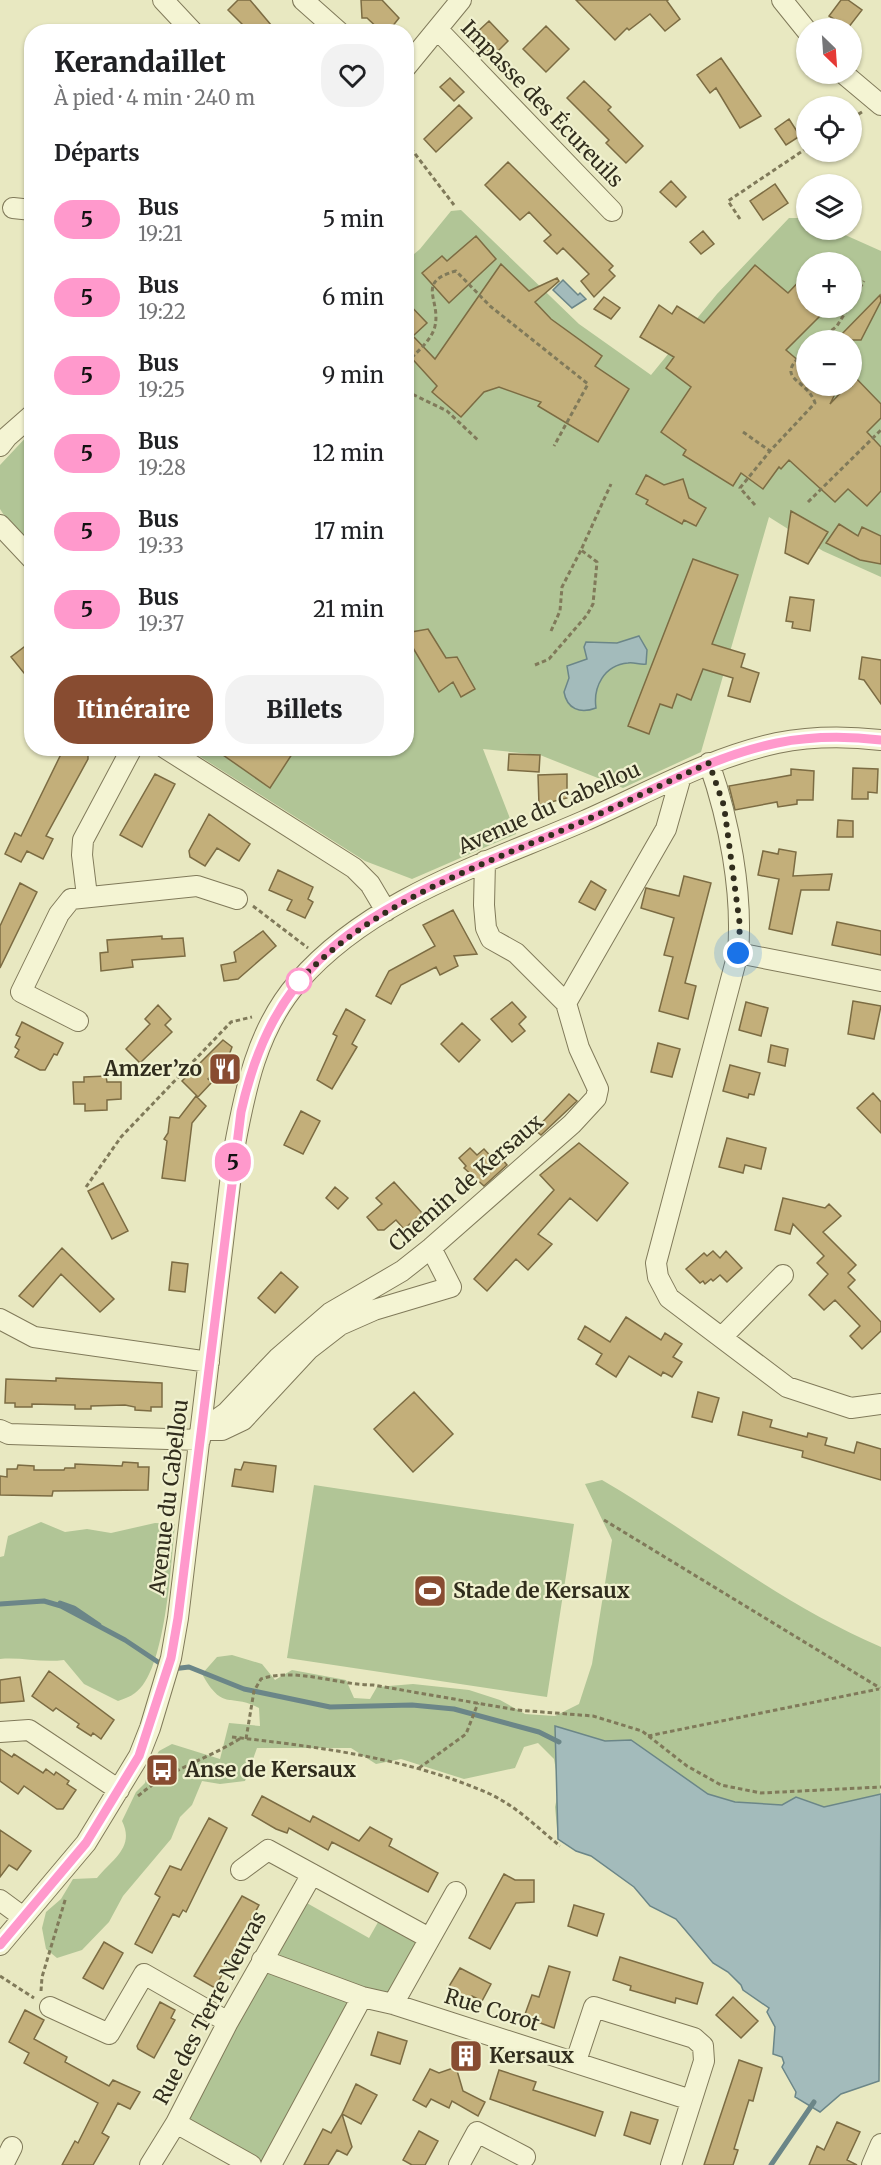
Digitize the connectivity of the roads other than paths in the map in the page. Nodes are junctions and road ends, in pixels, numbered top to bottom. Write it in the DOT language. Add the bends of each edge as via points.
graph roads {
  1 [pos="163,0"];
  2 [pos="303,0"];
  3 [pos="461,0"];
  4 [pos="782,0"];
  5 [pos="797,18"];
  6 [pos="186,24"];
  7 [pos="330,24"];
  8 [pos="438,30"];
  9 [pos="414,58"];
  10 [pos="856,84"];
  11 [pos="881,105"];
  12 [pos="612,211"];
  13 [pos="24,423"];
  14 [pos="0,446"];
  15 [pos="0,525"];
  16 [pos="24,550"];
  17 [pos="881,740"];
  18 [pos="128,756"];
  19 [pos="178,756"];
  20 [pos="709,763"];
  21 [pos="681,776"];
  22 [pos="485,861"];
  23 [pos="87,896"];
  24 [pos="237,899"];
  25 [pos="386,911"];
  26 [pos="738,953"];
  27 [pos="881,981"];
  28 [pos="566,1003"];
  29 [pos="78,1021"];
  30 [pos="431,1248"];
  31 [pos="783,1275"];
  32 [pos="0,1319"];
  33 [pos="722,1337"];
  34 [pos="209,1362"];
  35 [pos="881,1404"];
  36 [pos="0,1430"];
  37 [pos="201,1435"];
  38 [pos="0,1732"];
  39 [pos="125,1795"];
  40 [pos="241,1870"];
  41 [pos="312,1874"];
  42 [pos="456,1892"];
  43 [pos="0,1899"];
  44 [pos="23,1917"];
  45 [pos="429,1938"];
  46 [pos="0,1945"];
  47 [pos="262,1960"];
  48 [pos="362,1997"];
  49 [pos="393,2004"];
  50 [pos="45,2005"];
  51 [pos="228,2022"];
  52 [pos="576,2061"];
  53 [pos="691,2100"];
  54 [pos="176,2123"];
  55 [pos="881,2144"];
  56 [pos="12,2147"];
  57 [pos="525,2157"];
  58 [pos="3,2165"];
  59 [pos="150,2165"];
  60 [pos="250,2165"];
  61 [pos="271,2165"];
  62 [pos="459,2165"];
  63 [pos="671,2165"];
  64 [pos="872,2165"];
  1 -- 6 [label="street"];
  2 -- 7 [label="street"];
  3 -- 8 [label="street"];
  4 -- 5 [label="street"];
  8 -- 9 [label="street"];
  8 -- 12 [label="street, Impasse des Écureuils"];
  10 -- 11 [label="street"];
  13 -- 14 [label="street"];
  15 -- 16 [label="street"];
  17 -- 20 [label="street, Avenue du Cabellou" via="841,736 778,743"];
  18 -- 23 [label="street" via="83,840"];
  19 -- 25 [label="street" via="354,868 370,884"];
  20 -- 21 [label="street, Avenue du Cabellou"];
  20 -- 26 [label="street" via="724,806 740,926"];
  21 -- 22 [label="street, Avenue du Cabellou"];
  21 -- 28 [label="street" via="666,829"];
  22 -- 25 [label="street, Avenue du Cabellou"];
  22 -- 28 [label="street, Chemin de Kersaux" via="484,905 491,939 516,953"];
  23 -- 24 [label="street" via="196,886"];
  23 -- 29 [label="street" via="71,899 59,914 21,992"];
  25 -- 34 [label="street, Avenue du Cabellou" via="347,936 296,984 259,1048 241,1112"];
  26 -- 27 [label="street"];
  26 -- 33 [label="street" via="656,1263 669,1298"];
  28 -- 30 [label="street, Chemin de Kersaux" via="579,1048 598,1089 596,1098 572,1124"];
  30 -- 37 [label="street, Chemin de Kersaux" via="402,1271 330,1313"];
  30 -- 37 [label="street" via="451,1287 374,1310 340,1325 309,1349 243,1420"];
  31 -- 33 [label="street"];
  32 -- 34 [label="street" via="34,1337"];
  33 -- 35 [label="street" via="787,1387 851,1407"];
  34 -- 37 [label="street, Avenue du Cabellou"];
  36 -- 37 [label="street" via="9,1434"];
  37 -- 39 [label="street, Avenue du Cabellou" via="171,1658"];
  38 -- 39 [label="street" via="29,1730"];
  39 -- 44 [label="street, Avenue du Cabellou"];
  40 -- 41 [label="street" via="268,1850"];
  41 -- 45 [label="street"];
  41 -- 47 [label="street, Rue des Terre Neuvas"];
  42 -- 45 [label="street"];
  43 -- 44 [label="street"];
  44 -- 46 [label="street, Avenue du Cabellou"];
  45 -- 49 [label="street"];
  47 -- 48 [label="street, Rue Corot"];
  47 -- 51 [label="street, Rue des Terre Neuvas"];
  48 -- 49 [label="street, Rue Corot"];
  48 -- 61 [label="street"];
  49 -- 52 [label="street, Rue Corot"];
  50 -- 51 [label="street" via="110,2034 144,1974"];
  51 -- 54 [label="street, Rue des Terre Neuvas"];
  52 -- 53 [label="street, Rue Corot"];
  52 -- 53 [label="street" via="594,2007 694,2038 705,2054"];
  53 -- 63 [label="street"];
  54 -- 59 [label="street, Rue des Terre Neuvas"];
  54 -- 60 [label="street"];
  55 -- 64 [label="street"];
  56 -- 58 [label="street"];
  57 -- 62 [label="street" via="477,2132"];
}
